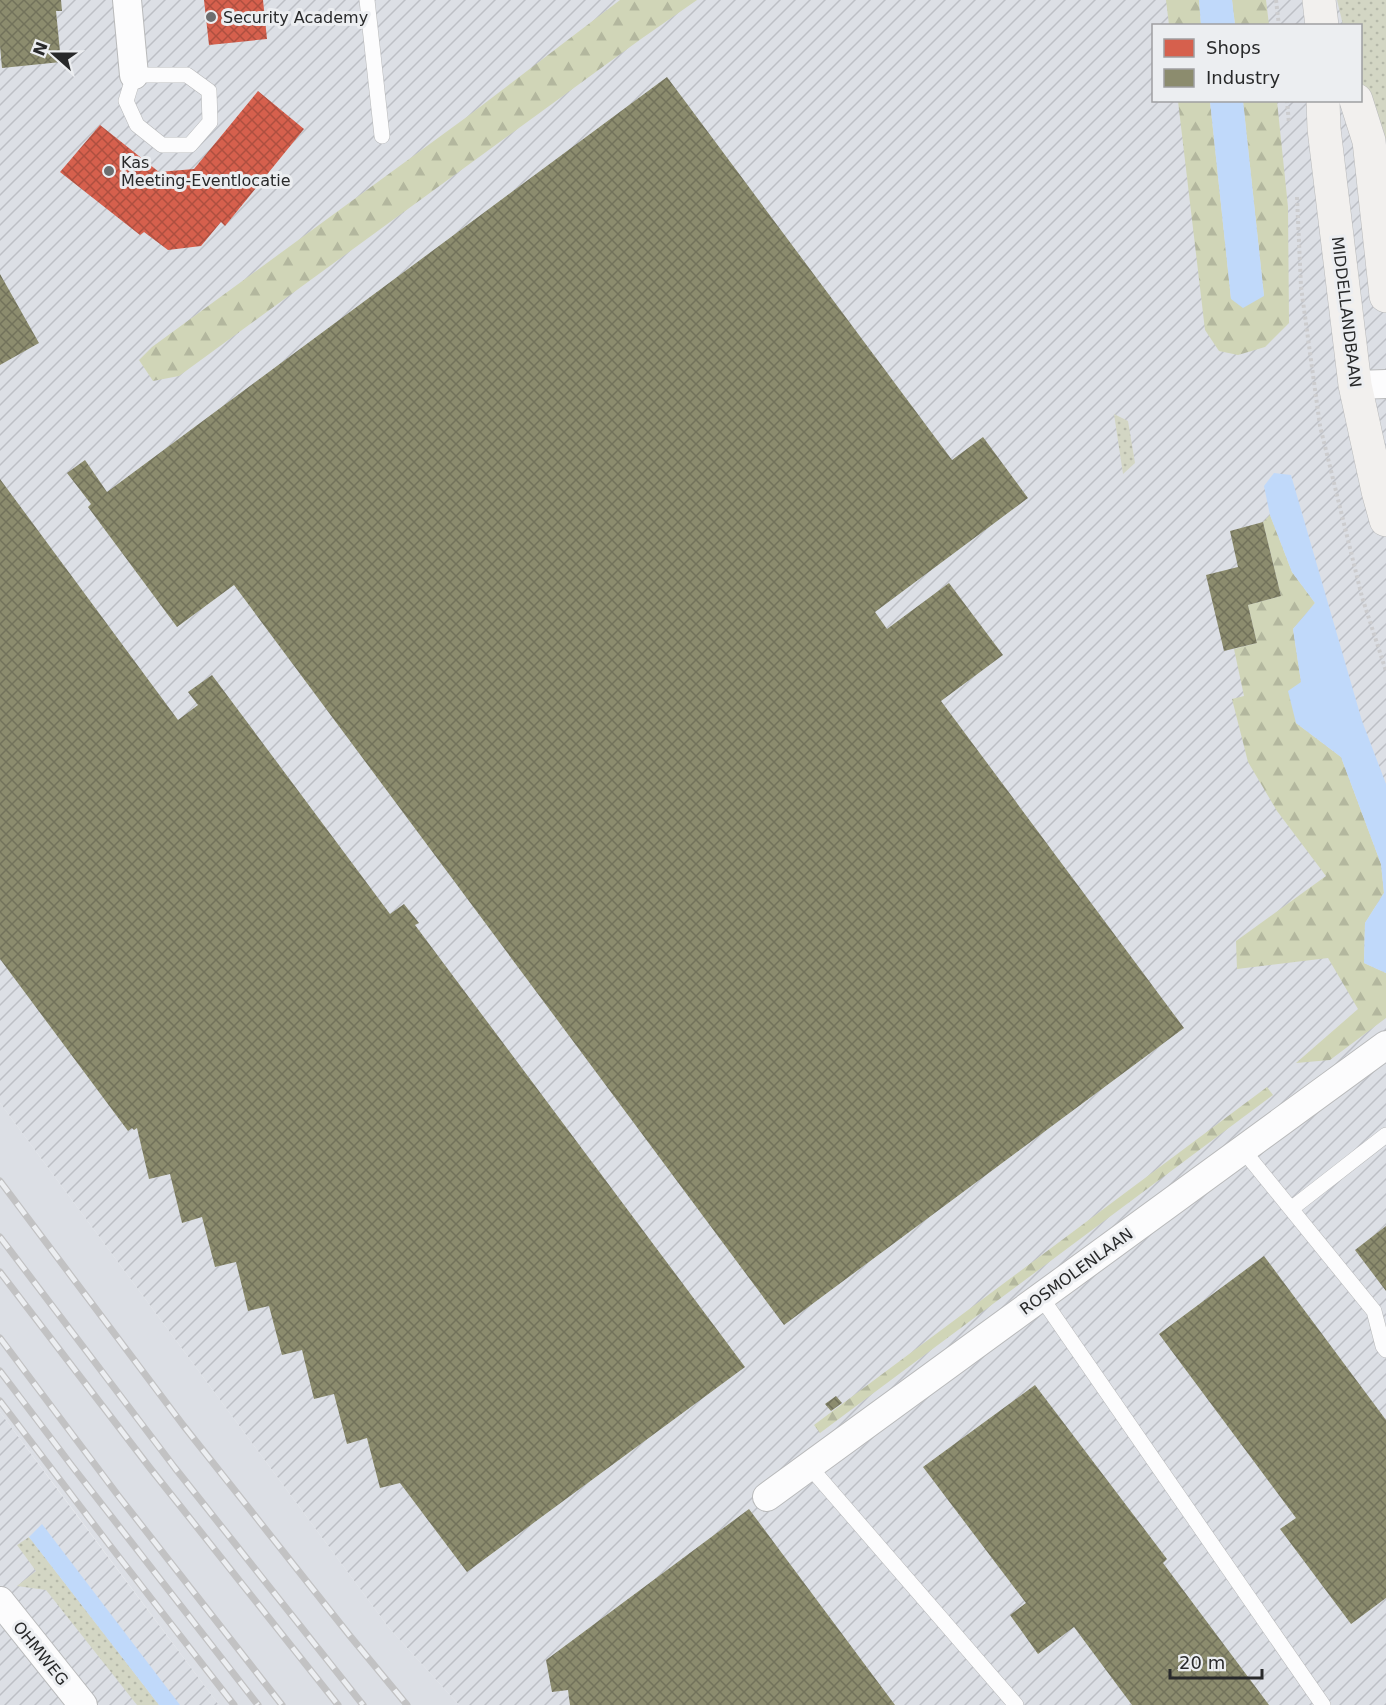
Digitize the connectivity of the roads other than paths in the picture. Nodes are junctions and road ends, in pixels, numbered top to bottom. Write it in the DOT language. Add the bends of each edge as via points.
graph roads {
  1 [pos="127,0"];
  2 [pos="367,0"];
  3 [pos="1319,0"];
  4 [pos="1322,24"];
  5 [pos="123,93"];
  6 [pos="1323,102"];
  7 [pos="1357,102"];
  8 [pos="381,136"];
  9 [pos="1386,296"];
  10 [pos="1371,385"];
  11 [pos="1386,520"];
  12 [pos="1386,1045"];
  13 [pos="1386,1135"];
  14 [pos="1243,1150"];
  15 [pos="1291,1209"];
  16 [pos="1041,1297"];
  17 [pos="1386,1350"];
  18 [pos="809,1466"];
  19 [pos="767,1497"];
  20 [pos="0,1601"];
  21 [pos="83,1705"];
  22 [pos="1016,1705"];
  23 [pos="1323,1705"];
  1 -- 5 [label="street"];
  2 -- 8 [label="lane"];
  3 -- 4 [label="main road"];
  5 -- 5 [label="lane" via="137,125 162,145 190,145 210,122 209,91 187,75"];
  6 -- 10 [label="main road, MIDDELLANDBAAN" via="1325,141"];
  7 -- 9 [label="main road" via="1369,141"];
  10 -- 11 [label="main road, MIDDELLANDBAAN" via="1378,491"];
  12 -- 14 [label="street, ROSMOLENLAAN"];
  13 -- 15 [label="lane"];
  14 -- 15 [label="lane"];
  14 -- 16 [label="street, ROSMOLENLAAN"];
  15 -- 17 [label="lane" via="1374,1311"];
  16 -- 18 [label="street, ROSMOLENLAAN"];
  16 -- 23 [label="lane"];
  18 -- 19 [label="street, ROSMOLENLAAN"];
  18 -- 22 [label="lane"];
  20 -- 21 [label="street, OHMWEG"];
}
